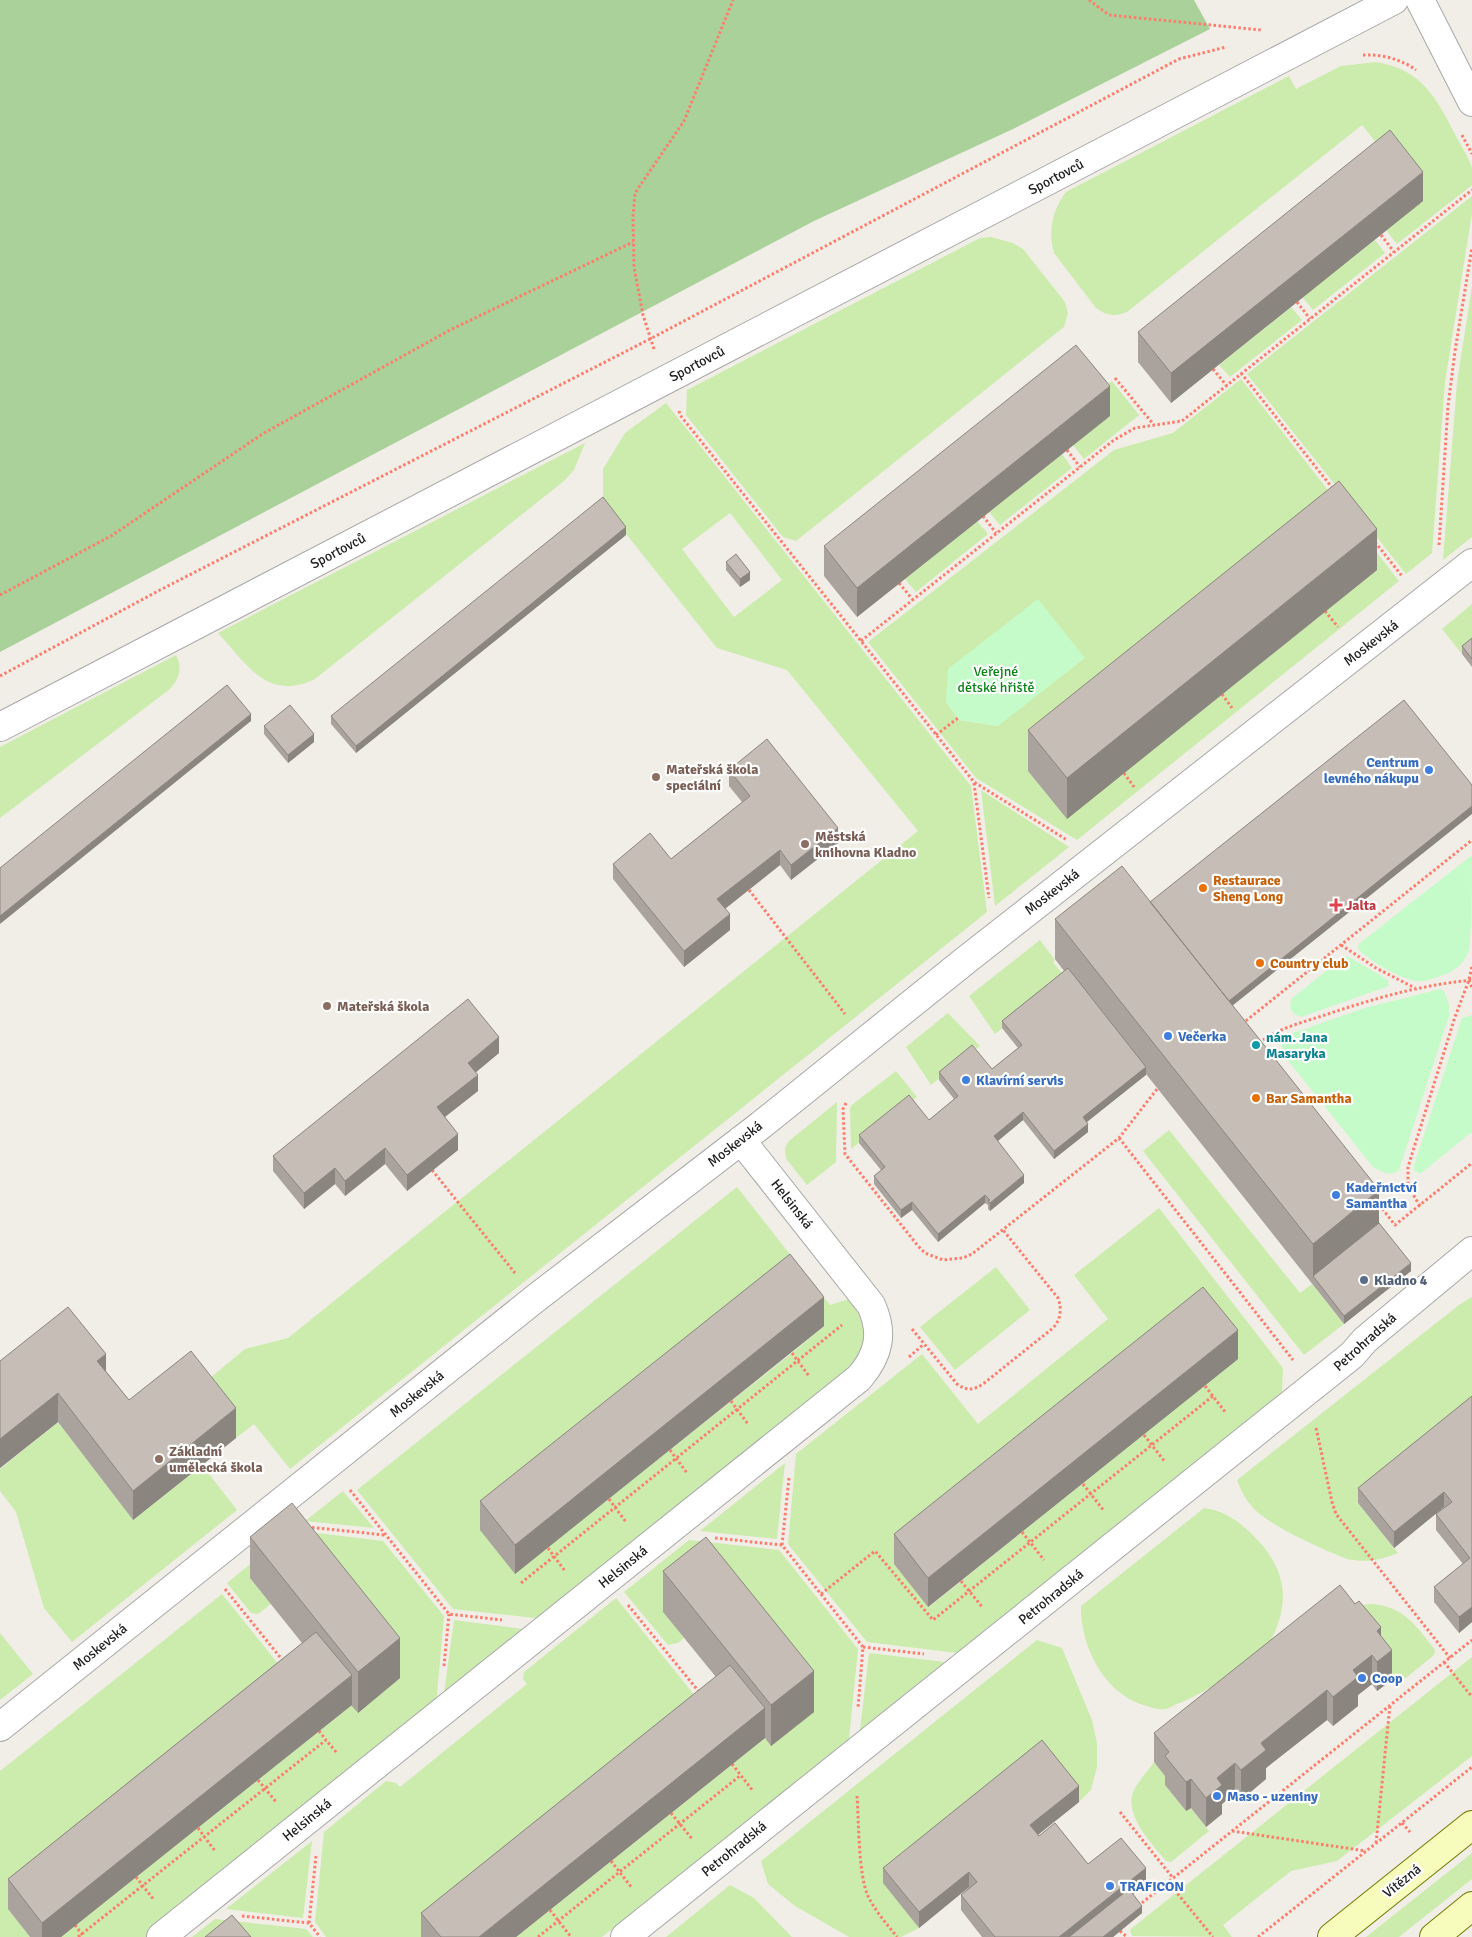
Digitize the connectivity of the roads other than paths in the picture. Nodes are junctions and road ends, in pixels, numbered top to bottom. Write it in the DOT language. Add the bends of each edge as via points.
graph roads {
  1 [pos="1394,0"];
  2 [pos="1420,0"];
  3 [pos="1472,102"];
  4 [pos="1472,563"];
  5 [pos="0,727"];
  6 [pos="741,1140"];
  7 [pos="1472,1251"];
  8 [pos="0,1727"];
  9 [pos="1472,1825"];
  10 [pos="1472,1906"];
  11 [pos="161,1937"];
  12 [pos="625,1937"];
  13 [pos="1332,1937"];
  14 [pos="1434,1937"];
  1 -- 5 [label="street, Sportovců"];
  2 -- 3 [label="street"];
  4 -- 6 [label="street, Moskevská"];
  6 -- 8 [label="street, Moskevská" via="536,1298"];
  6 -- 11 [label="street, Helsinská" via="870,1304 879,1328 872,1362 859,1378"];
  7 -- 12 [label="street, Petrohradská" via="1365,1340 1352,1355"];
  9 -- 13 [label="main road, Vítězná"];
  10 -- 14 [label="main road"];
}
